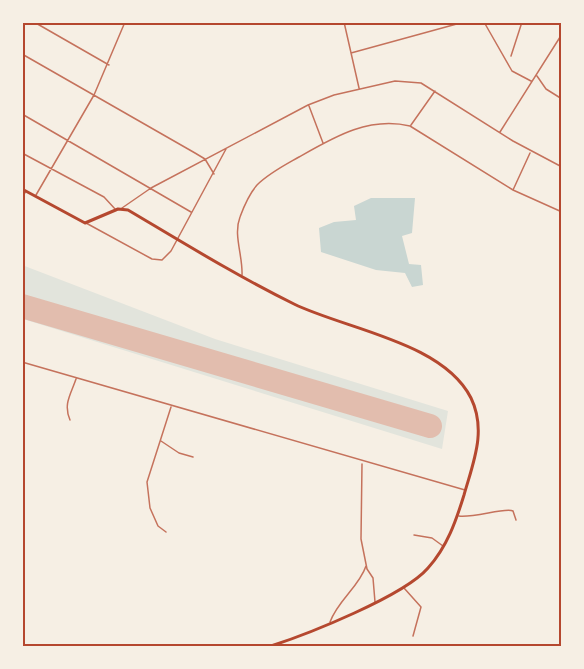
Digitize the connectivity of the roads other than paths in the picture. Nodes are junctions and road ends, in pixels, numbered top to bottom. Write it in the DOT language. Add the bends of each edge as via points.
graph roads {
  1 [pos="34,22"];
  2 [pos="125,22"];
  3 [pos="344,22"];
  4 [pos="464,22"];
  5 [pos="484,22"];
  6 [pos="522,22"];
  7 [pos="561,34"];
  8 [pos="351,53"];
  9 [pos="22,54"];
  10 [pos="511,56"];
  11 [pos="109,65"];
  12 [pos="536,75"];
  13 [pos="532,82"];
  14 [pos="359,89"];
  15 [pos="435,91"];
  16 [pos="94,95"];
  17 [pos="561,99"];
  18 [pos="308,105"];
  19 [pos="22,114"];
  20 [pos="410,126"];
  21 [pos="500,132"];
  22 [pos="67,140"];
  23 [pos="323,143"];
  24 [pos="226,148"];
  25 [pos="531,152"];
  26 [pos="22,153"];
  27 [pos="204,159"];
  28 [pos="561,167"];
  29 [pos="51,169"];
  30 [pos="214,174"];
  31 [pos="151,188"];
  32 [pos="24,190"];
  33 [pos="513,190"];
  34 [pos="35,196"];
  35 [pos="22,198"];
  36 [pos="122,208"];
  37 [pos="116,210"];
  38 [pos="192,212"];
  39 [pos="561,212"];
  40 [pos="85,223"];
  41 [pos="177,237"];
  42 [pos="242,275"];
  43 [pos="22,362"];
  44 [pos="77,378"];
  45 [pos="172,406"];
  46 [pos="70,420"];
  47 [pos="160,441"];
  48 [pos="193,457"];
  49 [pos="362,463"];
  50 [pos="465,490"];
  51 [pos="458,516"];
  52 [pos="516,520"];
  53 [pos="166,532"];
  54 [pos="414,535"];
  55 [pos="443,546"];
  56 [pos="366,565"];
  57 [pos="404,587"];
  58 [pos="375,602"];
  59 [pos="330,622"];
  60 [pos="413,636"];
  61 [pos="283,644"];
  62 [pos="271,646"];
  1 -- 11 [label="street"];
  2 -- 11 [label="street"];
  3 -- 8 [label="street"];
  4 -- 8 [label="street"];
  5 -- 13 [label="street" via="512,71"];
  6 -- 10 [label="street"];
  7 -- 12 [label="street"];
  8 -- 14 [label="street"];
  9 -- 16 [label="street"];
  11 -- 16 [label="street"];
  12 -- 13 [label="street"];
  12 -- 17 [label="street" via="546,89"];
  13 -- 21 [label="street"];
  14 -- 15 [label="street" via="406,80"];
  14 -- 18 [label="street"];
  15 -- 20 [label="street"];
  15 -- 21 [label="street"];
  16 -- 22 [label="street"];
  16 -- 27 [label="street"];
  18 -- 23 [label="street"];
  18 -- 24 [label="street"];
  19 -- 22 [label="street"];
  20 -- 23 [label="street" via="368,125"];
  20 -- 33 [label="street"];
  21 -- 25 [label="street"];
  22 -- 29 [label="street"];
  22 -- 31 [label="street"];
  23 -- 42 [label="street" via="252,190 237,228"];
  24 -- 27 [label="street"];
  24 -- 30 [label="street"];
  25 -- 28 [label="street"];
  25 -- 33 [label="street"];
  26 -- 29 [label="street"];
  27 -- 30 [label="street"];
  27 -- 31 [label="street"];
  29 -- 34 [label="street"];
  29 -- 37 [label="street" via="104,197"];
  30 -- 38 [label="street"];
  31 -- 36 [label="street"];
  31 -- 38 [label="street"];
  32 -- 34 [label="highway"];
  32 -- 35 [label="street"];
  33 -- 39 [label="street"];
  34 -- 40 [label="highway"];
  36 -- 37 [label="highway"];
  36 -- 41 [label="highway"];
  37 -- 40 [label="highway"];
  38 -- 41 [label="street"];
  40 -- 41 [label="street" via="156,261 165,259"];
  41 -- 42 [label="highway"];
  42 -- 50 [label="highway" via="310,311 418,352 459,382 470,397 479,433"];
  43 -- 44 [label="street"];
  44 -- 45 [label="street"];
  44 -- 46 [label="street" via="68,397 66,410"];
  45 -- 47 [label="street"];
  45 -- 49 [label="street"];
  47 -- 48 [label="street"];
  47 -- 53 [label="street" via="147,478 147,490 156,523"];
  49 -- 50 [label="street"];
  49 -- 56 [label="street" via="361,538"];
  50 -- 51 [label="highway"];
  51 -- 52 [label="street" via="475,517 508,508"];
  51 -- 55 [label="highway"];
  54 -- 55 [label="street" via="432,538"];
  55 -- 57 [label="highway" via="427,570"];
  56 -- 58 [label="street" via="373,578"];
  56 -- 59 [label="street" via="335,608"];
  57 -- 58 [label="highway"];
  57 -- 60 [label="street" via="421,608"];
  58 -- 59 [label="highway"];
  59 -- 61 [label="highway"];
  61 -- 62 [label="highway"];
}
